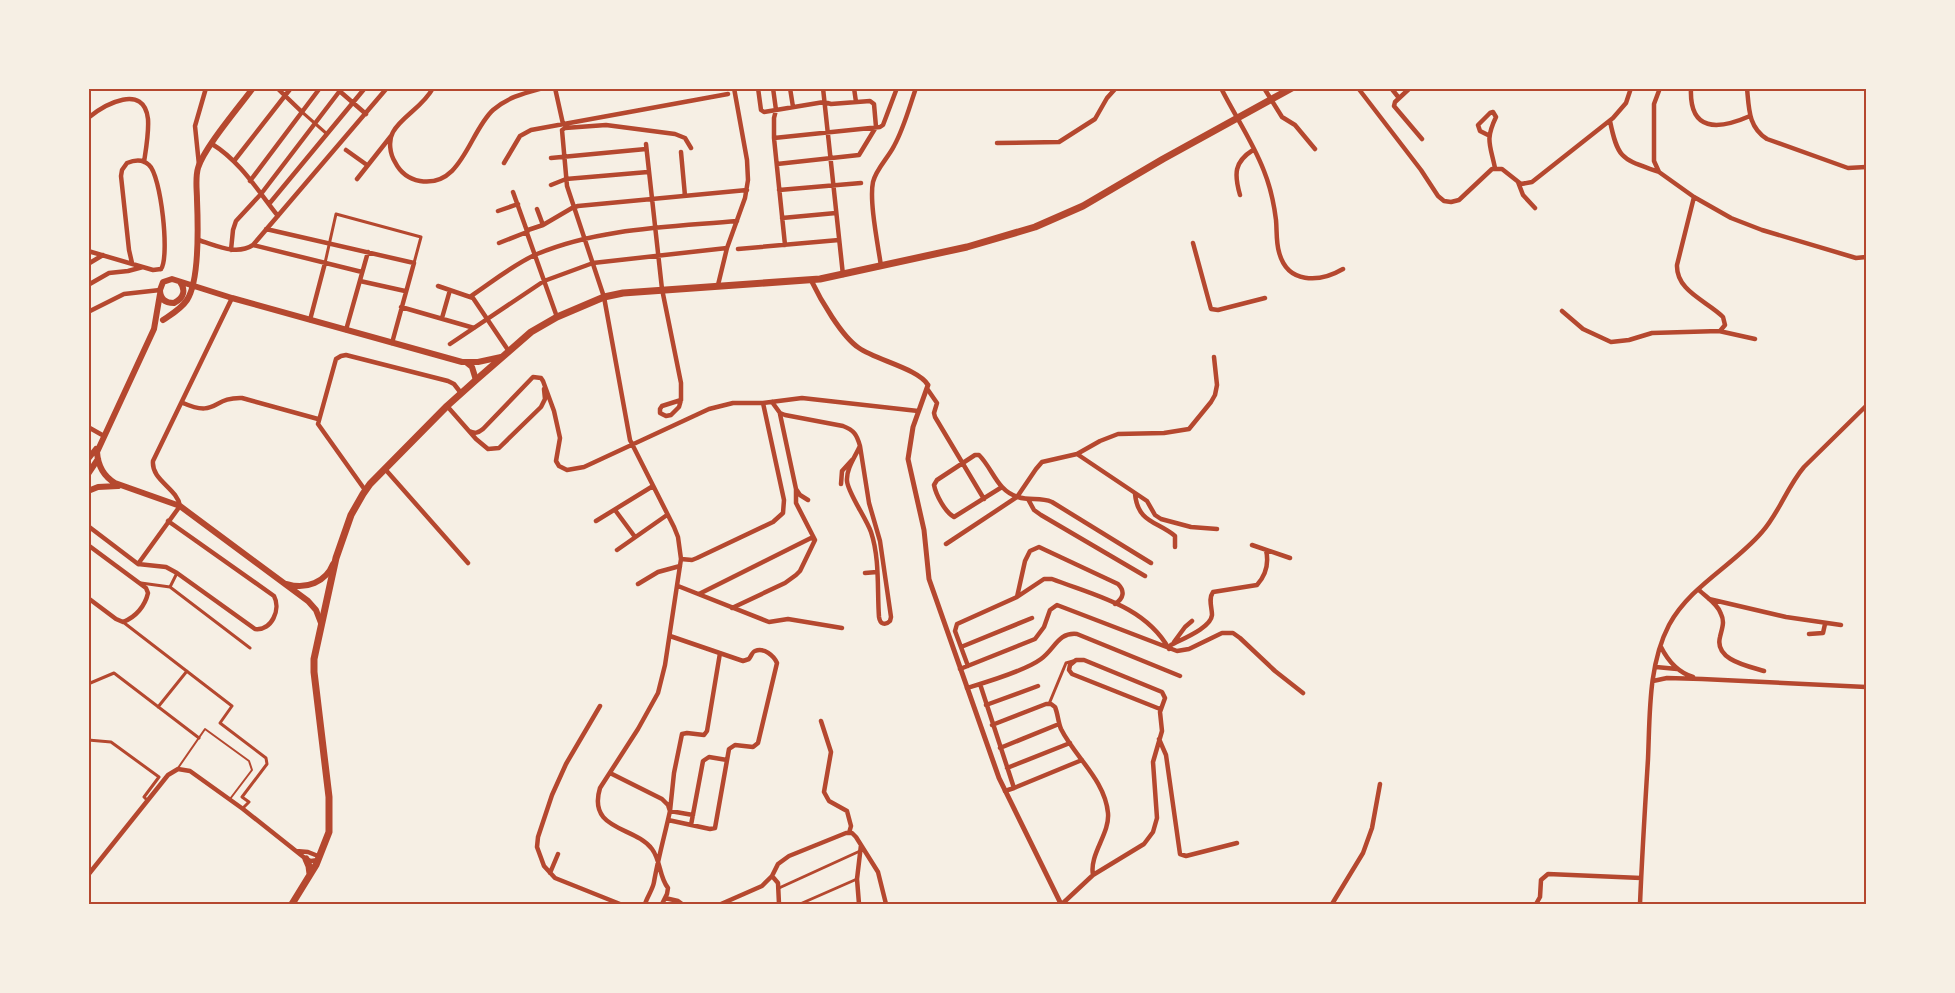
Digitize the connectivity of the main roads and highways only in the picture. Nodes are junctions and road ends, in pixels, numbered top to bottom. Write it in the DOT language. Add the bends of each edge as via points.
graph roads {
  1 [pos="253,88"];
  2 [pos="1292,88"];
  3 [pos="195,274"];
  4 [pos="180,282"];
  5 [pos="192,286"];
  6 [pos="160,292"];
  7 [pos="190,295"];
  8 [pos="176,302"];
  9 [pos="163,320"];
  10 [pos="154,329"];
  11 [pos="501,357"];
  12 [pos="467,363"];
  13 [pos="476,380"];
  14 [pos="103,439"];
  15 [pos="88,459"];
  16 [pos="98,461"];
  17 [pos="88,474"];
  18 [pos="121,486"];
  19 [pos="88,491"];
  20 [pos="336,558"];
  21 [pos="284,583"];
  22 [pos="321,623"];
  23 [pos="307,856"];
  24 [pos="309,876"];
  25 [pos="292,904"];
  1 -- 3 [label="main road" via="199,166"];
  2 -- 11 [label="main road" via="1052,221 968,248 843,275 604,297 557,316"];
  3 -- 4 [label="main road"];
  3 -- 5 [label="main road"];
  4 -- 5 [label="main road"];
  4 -- 6 [label="main road" via="167,280"];
  4 -- 8 [label="main road" via="184,291"];
  5 -- 7 [label="main road"];
  5 -- 12 [label="main road"];
  6 -- 8 [label="main road" via="165,301"];
  6 -- 10 [label="main road"];
  7 -- 8 [label="main road"];
  7 -- 9 [label="main road"];
  8 -- 9 [label="main road"];
  9 -- 10 [label="main road"];
  10 -- 14 [label="main road"];
  11 -- 12 [label="main road"];
  11 -- 13 [label="main road"];
  12 -- 13 [label="main road"];
  13 -- 20 [label="main road" via="365,490 351,515"];
  14 -- 15 [label="main road"];
  14 -- 16 [label="main road" via="96,452"];
  16 -- 17 [label="main road"];
  16 -- 18 [label="main road" via="104,475"];
  18 -- 19 [label="main road"];
  18 -- 21 [label="main road" via="180,506"];
  20 -- 21 [label="main road" via="325,577 316,583"];
  20 -- 22 [label="main road"];
  21 -- 22 [label="main road" via="312,605"];
  22 -- 24 [label="main road" via="314,672 331,816 329,832"];
  23 -- 24 [label="main road"];
  24 -- 25 [label="main road"];
}
